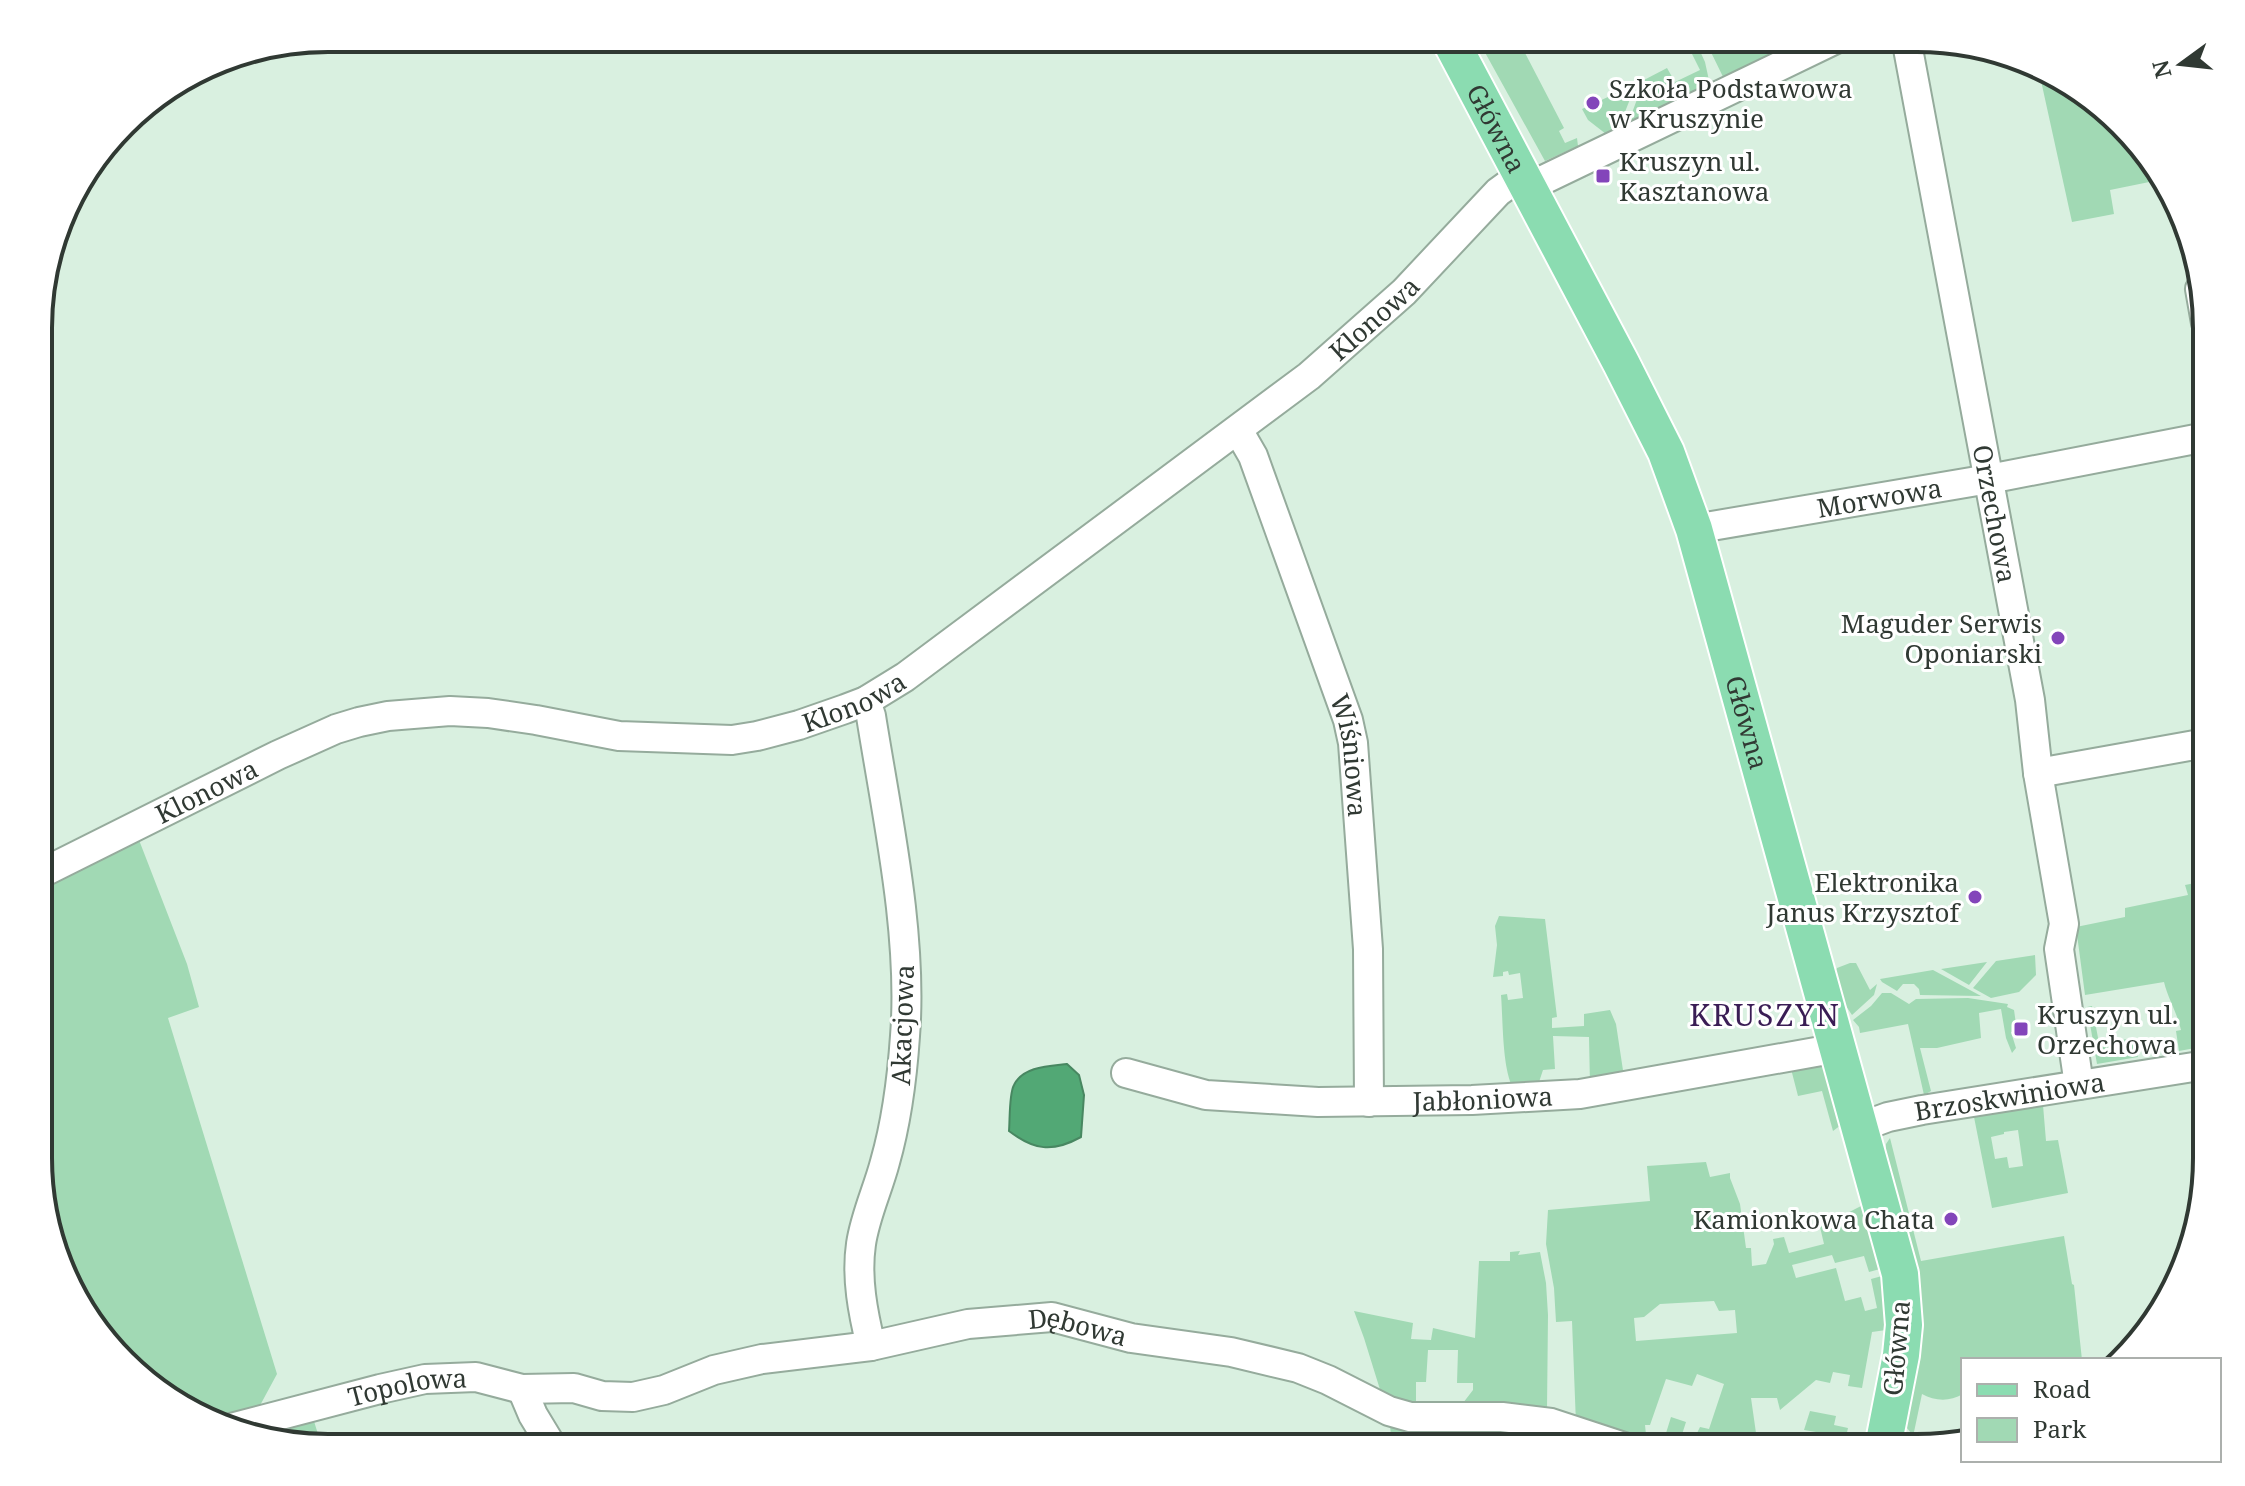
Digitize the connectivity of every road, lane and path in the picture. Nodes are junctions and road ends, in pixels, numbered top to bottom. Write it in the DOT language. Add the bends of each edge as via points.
graph roads {
  1 [pos="1456,52"];
  2 [pos="1809,52"];
  3 [pos="1909,52"];
  4 [pos="1526,185"];
  5 [pos="1238,430"];
  6 [pos="2192,440"];
  7 [pos="1989,479"];
  8 [pos="1694,529"];
  9 [pos="866,701"];
  10 [pos="2192,746"];
  11 [pos="2038,773"];
  12 [pos="52,868"];
  13 [pos="1838,1048"];
  14 [pos="2192,1067"];
  15 [pos="1126,1073"];
  16 [pos="2079,1085"];
  17 [pos="1369,1102"];
  18 [pos="1861,1127"];
  19 [pos="871,1346"];
  20 [pos="522,1389"];
  21 [pos="252,1422"];
  22 [pos="1582,1433"];
  23 [pos="1886,1433"];
  24 [pos="544,1434"];
  1 -- 4 [label="main road, Główna"];
  2 -- 4 [label="street, Klonowa"];
  3 -- 7 [label="street, Orzechowa"];
  4 -- 5 [label="street, Klonowa" via="1509,184 1498,192 1404,292"];
  4 -- 8 [label="main road, Główna" via="1666,452"];
  5 -- 9 [label="street, Klonowa"];
  5 -- 17 [label="street, Wiśniowa" via="1253,456 1353,743 1368,949"];
  6 -- 7 [label="street, Morwowa"];
  7 -- 8 [label="street, Morwowa"];
  7 -- 11 [label="street, Orzechowa" via="2030,700"];
  8 -- 13 [label="main road, Główna"];
  9 -- 12 [label="street, Klonowa" via="799,725 732,740 619,736 463,712 388,716 336,729 278,755"];
  9 -- 19 [label="street, Akacjowa" via="901,912 906,1032 899,1107 861,1242 863,1316"];
  10 -- 11 [label="street"];
  11 -- 16 [label="street, Orzechowa" via="2064,924 2059,949"];
  13 -- 17 [label="street, Jabłoniowa" via="1580,1094"];
  13 -- 18 [label="main road, Główna"];
  14 -- 16 [label="street, Brzoskwiniowa"];
  15 -- 17 [label="street, Jabłoniowa" via="1206,1095"];
  16 -- 18 [label="street, Brzoskwiniowa" via="1922,1110"];
  18 -- 23 [label="main road, Główna" via="1903,1295 1901,1355"];
  19 -- 20 [label="street, Dębowa" via="762,1359 633,1397 574,1388"];
  19 -- 22 [label="street, Dębowa" via="968,1324 1052,1317 1131,1338 1298,1368 1410,1417 1502,1417"];
  20 -- 21 [label="street, Topolowa" via="476,1377 425,1379"];
  20 -- 24 [label="street"];
}
